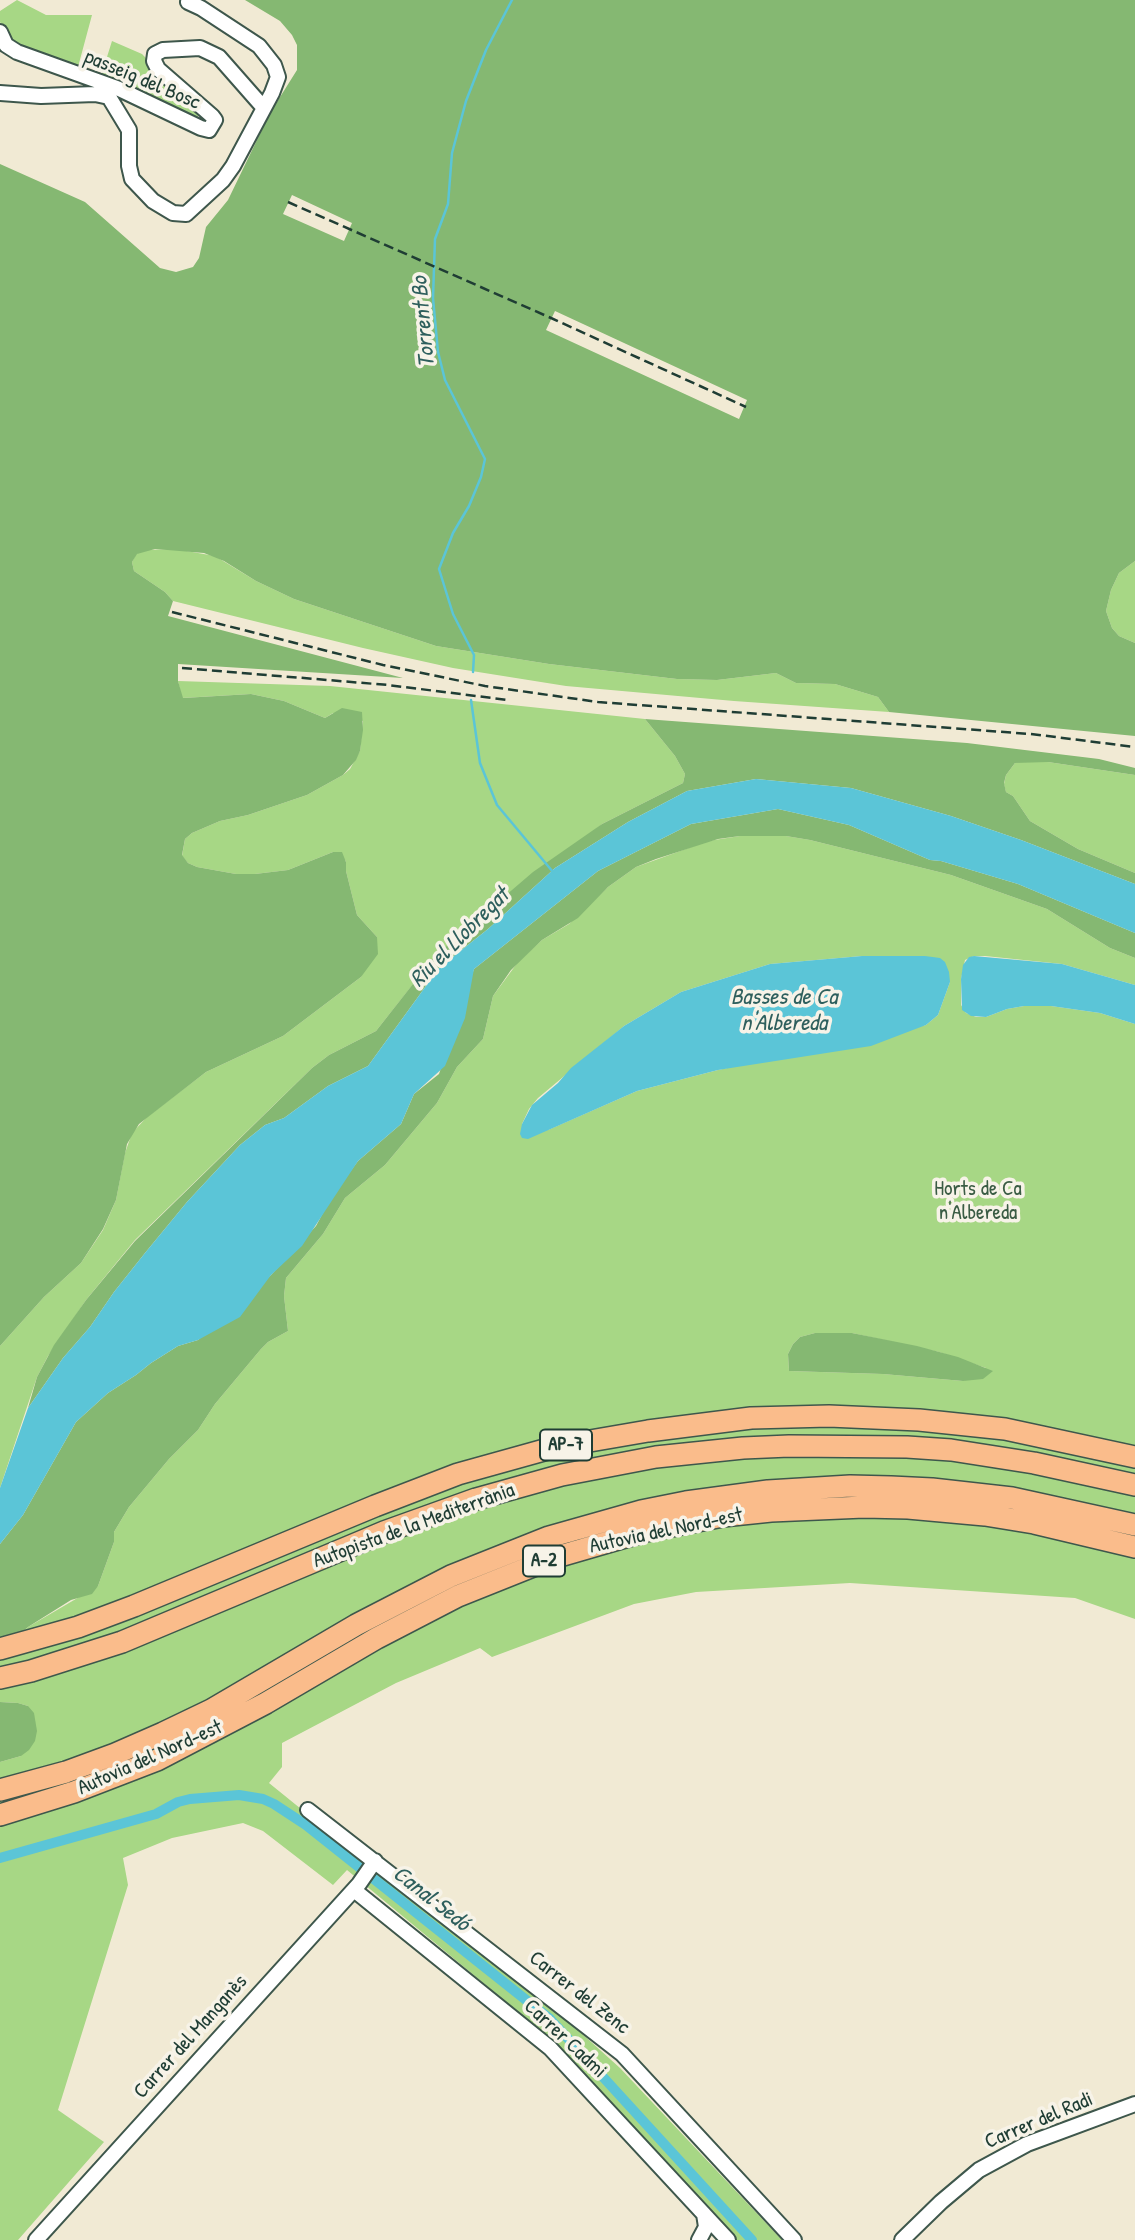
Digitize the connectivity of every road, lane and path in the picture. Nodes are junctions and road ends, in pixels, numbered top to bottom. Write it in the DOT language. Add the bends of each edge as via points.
graph roads {
  1 [pos="188,2"];
  2 [pos="0,32"];
  3 [pos="0,86"];
  4 [pos="0,93"];
  5 [pos="113,93"];
  6 [pos="30,95"];
  7 [pos="263,107"];
  8 [pos="1135,1457"];
  9 [pos="1135,1485"];
  10 [pos="1135,1525"];
  11 [pos="1135,1547"];
  12 [pos="0,1649"];
  13 [pos="0,1678"];
  14 [pos="0,1790"];
  15 [pos="309,1810"];
  16 [pos="0,1815"];
  17 [pos="373,1864"];
  18 [pos="356,1887"];
  19 [pos="1135,2104"];
  20 [pos="704,2214"];
  21 [pos="722,2236"];
  22 [pos="36,2240"];
  23 [pos="699,2240"];
  24 [pos="794,2240"];
  25 [pos="902,2240"];
  1 -- 7 [label="street" via="259,46 274,65 278,77"];
  2 -- 5 [label="street, passeig del Bosc" via="6,45 17,52"];
  3 -- 6 [label="street"];
  4 -- 6 [label="street"];
  5 -- 6 [label="street"];
  5 -- 7 [label="street" via="129,130 132,179 153,201 179,215 192,210 223,180"];
  5 -- 7 [label="street, passeig del Bosc" via="209,130 215,120 212,116 154,61 155,54 163,50 191,47 219,57"];
  8 -- 12 [label="highway, Autopista de la Mediterrània / AP-7" via="1005,1429 919,1420 751,1418 648,1431 555,1447 458,1474 168,1593 78,1627"];
  9 -- 13 [label="highway, Autopista de la Mediterrània / AP-7" via="1034,1463 906,1447 789,1446 656,1457 562,1475 452,1507 153,1630"];
  10 -- 14 [label="highway, Autovia del Nord-est / A-2" via="1012,1498 891,1487 768,1491 641,1511 549,1537 451,1576 163,1733 66,1772"];
  11 -- 16 [label="highway, Autovia del Nord-est / A-2" via="1034,1523 908,1508 771,1511 646,1531 553,1558 458,1596 167,1755 74,1793"];
  15 -- 17 [label="street, Carrer del Zenc"];
  17 -- 18 [label="street, Carrer del Manganès"];
  17 -- 24 [label="street, Carrer del Zenc" via="622,2054"];
  18 -- 20 [label="street, Carrer Cadmi" via="550,2048"];
  18 -- 22 [label="street, Carrer del Manganès"];
  19 -- 25 [label="street, Carrer del Radi" via="1027,2144 979,2170"];
  20 -- 21 [label="street, Carrer Cadmi"];
  20 -- 23 [label="street" via="706,2227"];
  21 -- 23 [label="street"];
}
